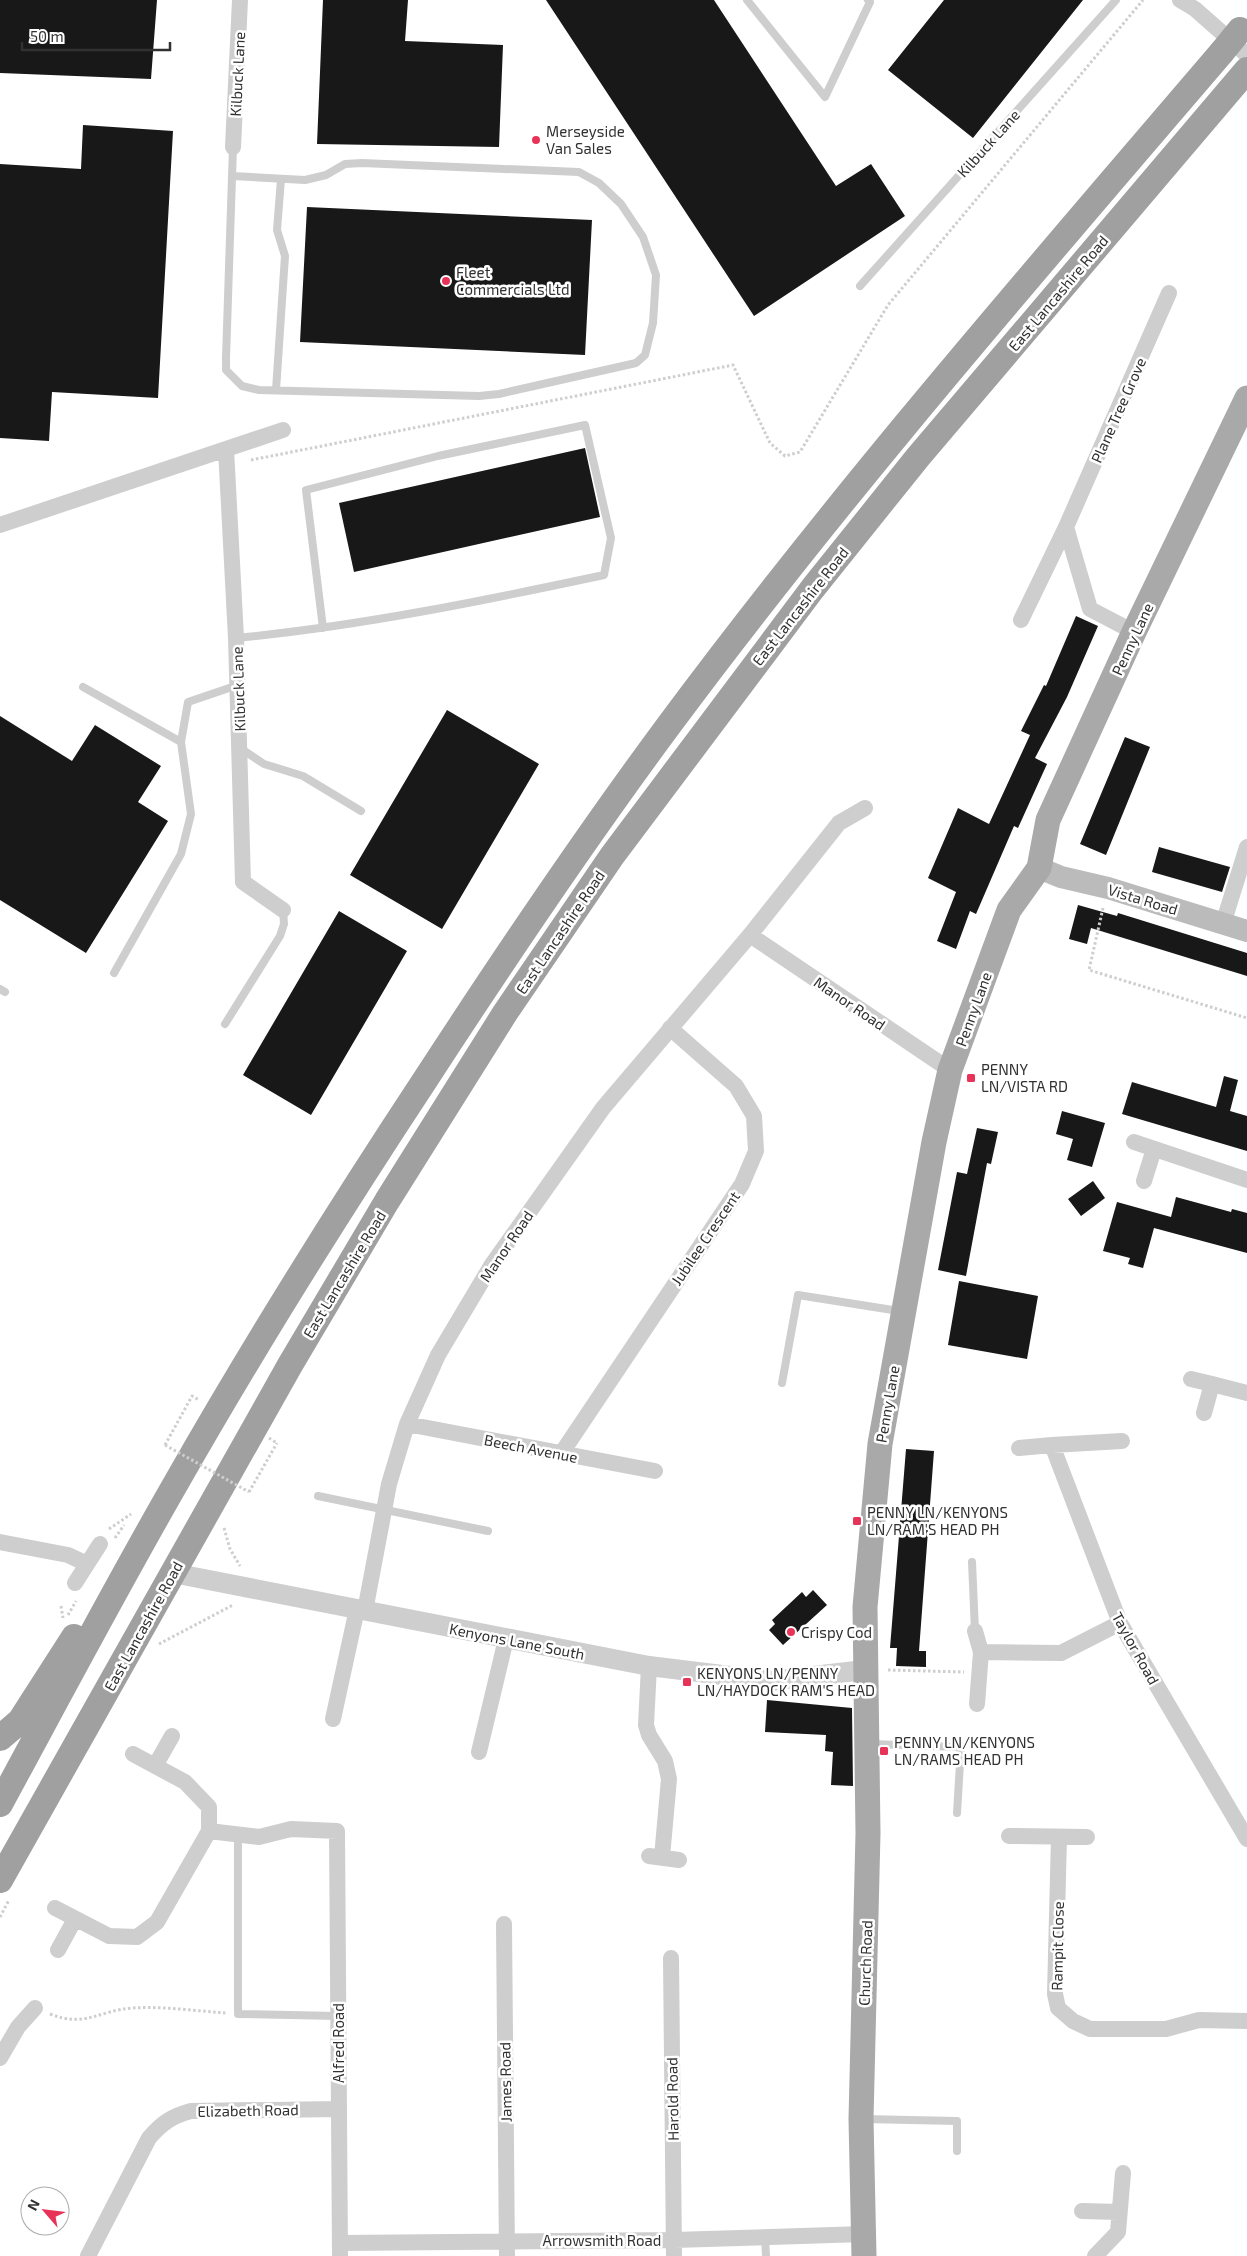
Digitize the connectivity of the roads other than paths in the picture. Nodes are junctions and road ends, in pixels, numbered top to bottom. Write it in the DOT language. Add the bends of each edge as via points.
graph roads {
  1 [pos="240,0"];
  2 [pos="747,0"];
  3 [pos="1116,0"];
  4 [pos="1180,0"];
  5 [pos="870,1"];
  6 [pos="1244,26"];
  7 [pos="1240,62"];
  8 [pos="233,147"];
  9 [pos="232,176"];
  10 [pos="280,179"];
  11 [pos="860,286"];
  12 [pos="1169,293"];
  13 [pos="276,390"];
  14 [pos="1247,398"];
  15 [pos="283,430"];
  16 [pos="226,455"];
  17 [pos="0,525"];
  18 [pos="1066,527"];
  19 [pos="1021,620"];
  20 [pos="323,628"];
  21 [pos="1134,632"];
  22 [pos="236,638"];
  23 [pos="238,685"];
  24 [pos="83,687"];
  25 [pos="181,742"];
  26 [pos="240,748"];
  27 [pos="865,808"];
  28 [pos="361,811"];
  29 [pos="1247,847"];
  30 [pos="1038,868"];
  31 [pos="283,910"];
  32 [pos="1223,924"];
  33 [pos="1247,931"];
  34 [pos="750,935"];
  35 [pos="114,973"];
  36 [pos="225,1024"];
  37 [pos="670,1028"];
  38 [pos="950,1070"];
  39 [pos="1134,1142"];
  40 [pos="1154,1149"];
  41 [pos="1247,1180"];
  42 [pos="1144,1181"];
  43 [pos="904,1312"];
  44 [pos="1191,1379"];
  45 [pos="782,1383"];
  46 [pos="1212,1384"];
  47 [pos="1247,1393"];
  48 [pos="1204,1413"];
  49 [pos="407,1424"];
  50 [pos="1122,1441"];
  51 [pos="1052,1445"];
  52 [pos="1019,1448"];
  53 [pos="562,1454"];
  54 [pos="655,1471"];
  55 [pos="175,1485"];
  56 [pos="318,1496"];
  57 [pos="384,1510"];
  58 [pos="488,1531"];
  59 [pos="0,1542"];
  60 [pos="100,1544"];
  61 [pos="972,1562"];
  62 [pos="87,1564"];
  63 [pos="173,1573"];
  64 [pos="75,1582"];
  65 [pos="361,1610"];
  66 [pos="1120,1623"];
  67 [pos="974,1631"];
  68 [pos="506,1639"];
  69 [pos="980,1652"];
  70 [pos="649,1666"];
  71 [pos="864,1670"];
  72 [pos="977,1704"];
  73 [pos="333,1718"];
  74 [pos="172,1736"];
  75 [pos="0,1738"];
  76 [pos="868,1744"];
  77 [pos="479,1752"];
  78 [pos="132,1754"];
  79 [pos="155,1766"];
  80 [pos="0,1804"];
  81 [pos="957,1814"];
  82 [pos="209,1831"];
  83 [pos="238,1835"];
  84 [pos="1009,1836"];
  85 [pos="1059,1837"];
  86 [pos="1087,1837"];
  87 [pos="1247,1839"];
  88 [pos="678,1860"];
  89 [pos="0,1880"];
  90 [pos="54,1908"];
  91 [pos="75,1919"];
  92 [pos="504,1924"];
  93 [pos="58,1950"];
  94 [pos="671,1958"];
  95 [pos="35,2008"];
  96 [pos="338,2016"];
  97 [pos="1247,2021"];
  98 [pos="0,2058"];
  99 [pos="338,2109"];
  100 [pos="861,2119"];
  101 [pos="957,2150"];
  102 [pos="1123,2173"];
  103 [pos="1082,2211"];
  104 [pos="1120,2212"];
  105 [pos="765,2237"];
  106 [pos="864,2245"];
  107 [pos="507,2248"];
  108 [pos="674,2248"];
  109 [pos="340,2250"];
  110 [pos="88,2256"];
  111 [pos="766,2256"];
  112 [pos="1095,2256"];
  1 -- 8 [label="street, Kilbuck Lane"];
  2 -- 5 [label="lane" via="825,97"];
  3 -- 11 [label="lane, Kilbuck Lane"];
  4 -- 7 [label="street" via="1195,9"];
  6 -- 7 [label="highway, East Lancashire Road, bridge"];
  7 -- 55 [label="highway, East Lancashire Road" via="983,331 801,553 663,733 566,868 357,1183"];
  7 -- 63 [label="highway, East Lancashire Road" via="813,588 612,856 505,1013 353,1259"];
  8 -- 9 [label="lane"];
  9 -- 10 [label="lane"];
  9 -- 13 [label="lane" via="226,370 242,386"];
  10 -- 13 [label="lane" via="277,230 285,256"];
  10 -- 13 [label="lane" via="305,180 326,175 345,164 579,172 599,183 621,204 643,237 656,275 653,323 645,355 636,363 479,396"];
  12 -- 18 [label="street, Plane Tree Grove"];
  14 -- 21 [label="main road, Penny Lane"];
  15 -- 16 [label="street"];
  16 -- 17 [label="street"];
  16 -- 22 [label="street, Kilbuck Lane"];
  18 -- 19 [label="street, Plane Tree Grove"];
  18 -- 21 [label="street" via="1090,609"];
  20 -- 20 [label="lane" via="387,619 604,575 611,538 585,425 438,456 306,490"];
  20 -- 22 [label="lane"];
  21 -- 30 [label="main road, Penny Lane" via="1048,820"];
  22 -- 23 [label="street, Kilbuck Lane"];
  23 -- 25 [label="lane" via="188,702"];
  23 -- 26 [label="street, Kilbuck Lane"];
  24 -- 25 [label="lane"];
  25 -- 35 [label="lane" via="190,814 181,854"];
  26 -- 28 [label="lane" via="264,764 303,776"];
  26 -- 31 [label="street, Kilbuck Lane" via="244,882"];
  27 -- 34 [label="street, Manor Road" via="839,822"];
  29 -- 32 [label="street"];
  30 -- 32 [label="main road, Vista Road"];
  30 -- 38 [label="main road, Penny Lane" via="1010,910"];
  31 -- 36 [label="lane" via="284,924 280,936"];
  32 -- 33 [label="main road, Vista Road"];
  34 -- 37 [label="street, Manor Road"];
  34 -- 38 [label="street, Manor Road"];
  37 -- 49 [label="street, Manor Road" via="603,1108 491,1266 438,1355"];
  37 -- 53 [label="street, Jubilee Crescent" via="736,1086 754,1116 756,1151 742,1184"];
  38 -- 43 [label="main road, Penny Lane"];
  39 -- 40 [label="street"];
  40 -- 41 [label="street"];
  40 -- 42 [label="street"];
  43 -- 45 [label="lane" via="798,1295"];
  43 -- 71 [label="main road, Penny Lane" via="880,1444 865,1607"];
  44 -- 46 [label="street"];
  46 -- 47 [label="street"];
  46 -- 48 [label="street"];
  49 -- 53 [label="street, Beech Avenue"];
  49 -- 57 [label="street, Manor Road"];
  50 -- 51 [label="street"];
  51 -- 52 [label="street"];
  51 -- 66 [label="street, Taylor Road"];
  53 -- 54 [label="street, Beech Avenue"];
  55 -- 75 [label="highway" via="20,1722"];
  55 -- 80 [label="highway, East Lancashire Road"];
  56 -- 57 [label="lane"];
  57 -- 58 [label="lane"];
  57 -- 65 [label="street, Manor Road"];
  59 -- 62 [label="street" via="68,1556"];
  60 -- 62 [label="street"];
  61 -- 67 [label="lane"];
  62 -- 64 [label="street"];
  63 -- 65 [label="street, Kenyons Lane South"];
  63 -- 89 [label="highway, East Lancashire Road"];
  65 -- 68 [label="street, Kenyons Lane South"];
  65 -- 73 [label="street, Manor Road"];
  66 -- 69 [label="street" via="1061,1654"];
  66 -- 87 [label="street, Taylor Road"];
  67 -- 69 [label="street"];
  68 -- 70 [label="street, Kenyons Lane South"];
  68 -- 77 [label="street"];
  69 -- 72 [label="street"];
  70 -- 71 [label="street, Kenyons Lane South" via="771,1681"];
  70 -- 88 [label="street" via="646,1726 665,1761 669,1779 656,1856"];
  71 -- 76 [label="main road, Church Road"];
  74 -- 79 [label="street"];
  76 -- 81 [label="lane" via="960,1747"];
  76 -- 100 [label="main road, Church Road"];
  78 -- 79 [label="street"];
  79 -- 82 [label="street" via="185,1782 209,1807"];
  82 -- 83 [label="street"];
  82 -- 91 [label="street" via="158,1922 137,1938 109,1936"];
  83 -- 96 [label="lane" via="238,2014"];
  83 -- 96 [label="street, Alfred Road" via="259,1837 290,1829 337,1831"];
  84 -- 85 [label="street"];
  85 -- 86 [label="street"];
  85 -- 97 [label="street, Rampit Close" via="1055,1994 1058,2008 1073,2021 1090,2029 1166,2028 1199,2020"];
  90 -- 91 [label="street"];
  91 -- 93 [label="street"];
  92 -- 107 [label="street, James Road"];
  94 -- 108 [label="street, Harold Road"];
  95 -- 98 [label="street" via="18,2027"];
  96 -- 99 [label="street, Alfred Road"];
  99 -- 109 [label="street, Alfred Road"];
  99 -- 110 [label="street, Elizabeth Road" via="191,2111 173,2116 149,2138"];
  100 -- 101 [label="lane" via="957,2120"];
  100 -- 106 [label="main road, Church Road"];
  102 -- 104 [label="street"];
  103 -- 104 [label="street"];
  104 -- 112 [label="street" via="1118,2232"];
  105 -- 106 [label="street, Arrowsmith Road"];
  105 -- 108 [label="street, Arrowsmith Road"];
  105 -- 111 [label="lane"];
  107 -- 108 [label="street, Arrowsmith Road"];
  107 -- 109 [label="street, Arrowsmith Road"];
}
